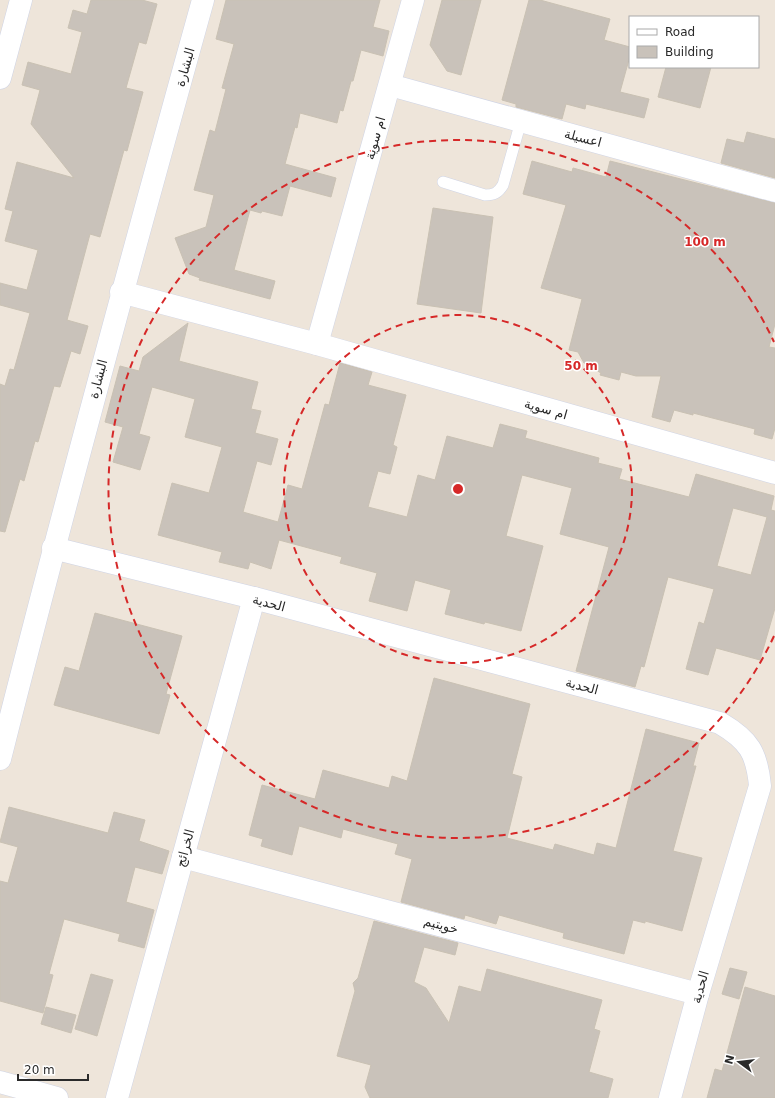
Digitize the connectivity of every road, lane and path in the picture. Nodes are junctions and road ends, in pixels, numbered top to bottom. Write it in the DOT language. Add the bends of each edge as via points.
graph roads {
  1 [pos="21,0"];
  2 [pos="203,0"];
  3 [pos="413,0"];
  4 [pos="0,78"];
  5 [pos="390,85"];
  6 [pos="521,121"];
  7 [pos="443,182"];
  8 [pos="775,191"];
  9 [pos="121,292"];
  10 [pos="317,344"];
  11 [pos="775,473"];
  12 [pos="53,548"];
  13 [pos="254,598"];
  14 [pos="0,759"];
  15 [pos="183,857"];
  16 [pos="698,994"];
  17 [pos="0,1082"];
  18 [pos="57,1098"];
  19 [pos="117,1098"];
  20 [pos="670,1098"];
  1 -- 4 [label="street"];
  2 -- 9 [label="street, البشارة"];
  3 -- 5 [label="street, ام سوية"];
  5 -- 6 [label="street, اعسيلة"];
  5 -- 10 [label="street, ام سوية"];
  6 -- 7 [label="lane" via="499,192 485,195"];
  6 -- 8 [label="street, اعسيلة"];
  9 -- 10 [label="street, ام سوية"];
  9 -- 12 [label="street, البشارة"];
  10 -- 11 [label="street, ام سوية"];
  12 -- 13 [label="street, الحدية"];
  12 -- 14 [label="street, البشارة"];
  13 -- 15 [label="street, الخرائج"];
  13 -- 16 [label="street, الحدية" via="720,723 736,732 749,747 758,765 760,786"];
  15 -- 16 [label="street, خويتيم"];
  15 -- 19 [label="street, الخرائج"];
  16 -- 20 [label="street, الحدية"];
  17 -- 18 [label="street"];
}
